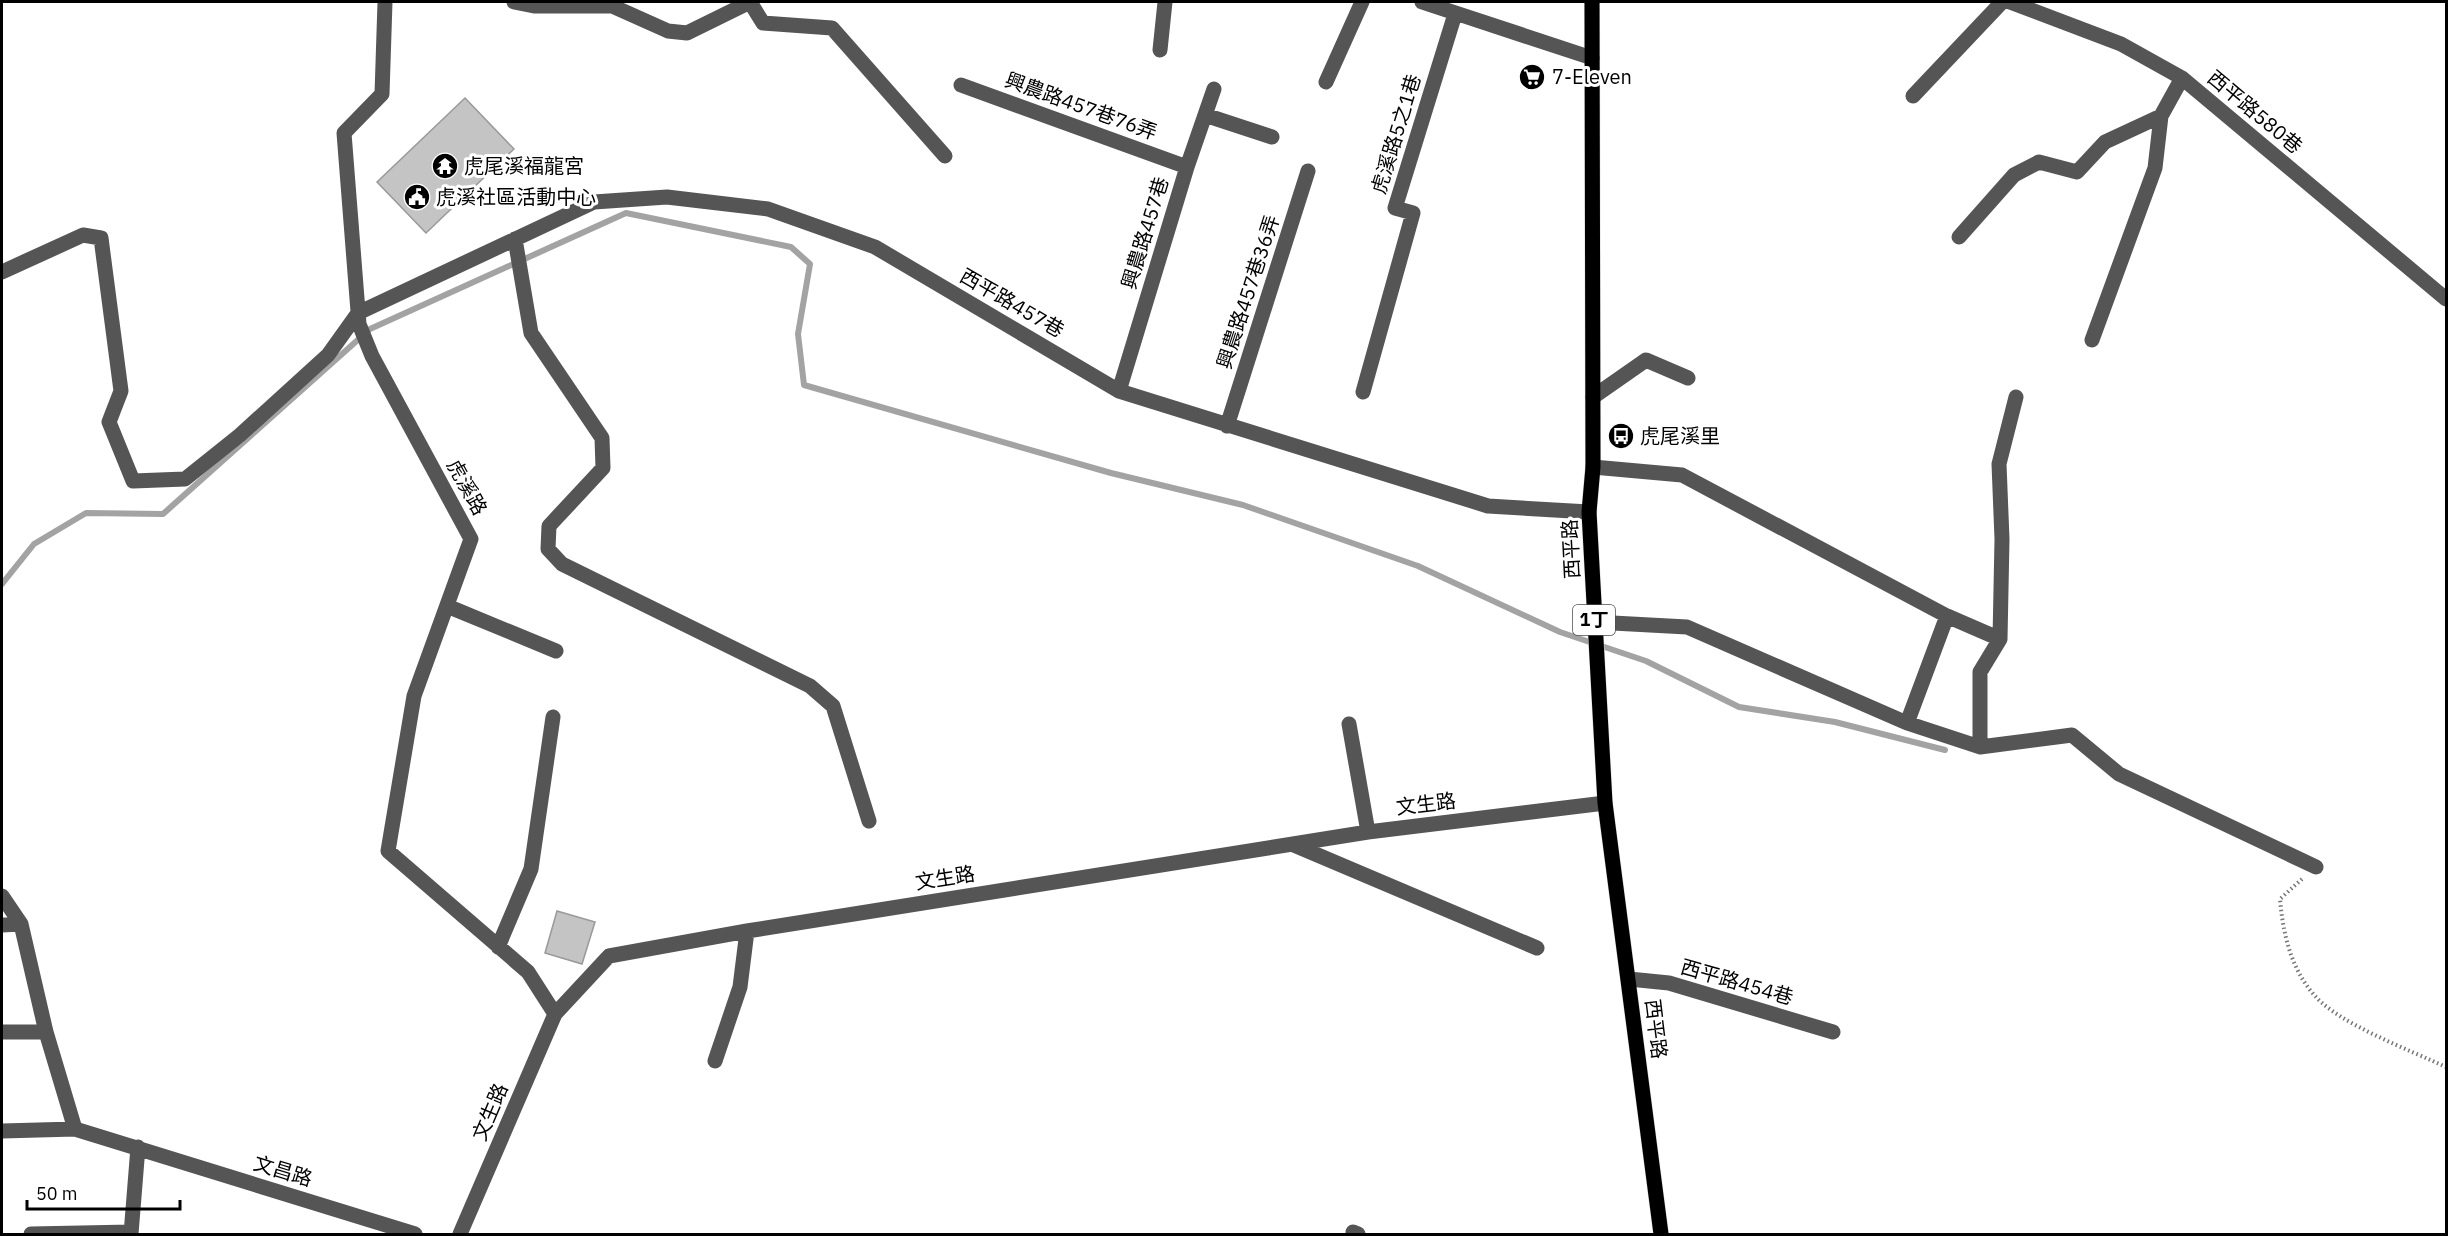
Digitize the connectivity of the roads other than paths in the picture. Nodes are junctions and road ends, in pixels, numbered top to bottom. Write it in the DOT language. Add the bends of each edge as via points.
graph roads {
  1 [pos="385,2"];
  2 [pos="514,2"];
  3 [pos="750,2"];
  4 [pos="1165,2"];
  5 [pos="1362,2"];
  6 [pos="1422,2"];
  7 [pos="1592,2"];
  8 [pos="2002,2"];
  9 [pos="2010,2"];
  10 [pos="1455,14"];
  11 [pos="1160,50"];
  12 [pos="1592,58"];
  13 [pos="2182,78"];
  14 [pos="1326,82"];
  15 [pos="961,85"];
  16 [pos="1214,89"];
  17 [pos="1913,96"];
  18 [pos="1205,115"];
  19 [pos="2161,116"];
  20 [pos="1272,138"];
  21 [pos="945,156"];
  22 [pos="1187,167"];
  23 [pos="1308,171"];
  24 [pos="1959,237"];
  25 [pos="515,239"];
  26 [pos="2,272"];
  27 [pos="2446,299"];
  28 [pos="358,318"];
  29 [pos="2092,340"];
  30 [pos="1688,378"];
  31 [pos="1119,391"];
  32 [pos="1363,392"];
  33 [pos="1593,397"];
  34 [pos="2016,398"];
  35 [pos="1227,426"];
  36 [pos="1593,467"];
  37 [pos="1589,512"];
  38 [pos="447,606"];
  39 [pos="1947,616"];
  40 [pos="1594,622"];
  41 [pos="2000,639"];
  42 [pos="556,651"];
  43 [pos="553,717"];
  44 [pos="1907,723"];
  45 [pos="1348,724"];
  46 [pos="1980,747"];
  47 [pos="1605,803"];
  48 [pos="868,821"];
  49 [pos="1368,832"];
  50 [pos="1293,844"];
  51 [pos="2316,867"];
  52 [pos="2,896"];
  53 [pos="21,924"];
  54 [pos="2,925"];
  55 [pos="747,931"];
  56 [pos="498,947"];
  57 [pos="1537,948"];
  58 [pos="1629,979"];
  59 [pos="555,1014"];
  60 [pos="2,1032"];
  61 [pos="46,1032"];
  62 [pos="1833,1032"];
  63 [pos="715,1061"];
  64 [pos="75,1129"];
  65 [pos="2,1131"];
  66 [pos="138,1147"];
  67 [pos="31,1234"];
  68 [pos="131,1234"];
  69 [pos="415,1234"];
  70 [pos="460,1234"];
  71 [pos="1661,1234"];
  1 -- 28 [label="street, 虎溪路" via="382,94 344,133"];
  2 -- 3 [label="street" via="534,6 612,6 668,31 687,33"];
  3 -- 21 [label="street" via="763,23 832,28"];
  4 -- 11 [label="street"];
  5 -- 14 [label="street"];
  6 -- 10 [label="street"];
  7 -- 12 [label="main road, 西平路 / 1丁"];
  8 -- 17 [label="street"];
  9 -- 13 [label="street, 西平路580巷" via="2121,44"];
  10 -- 12 [label="street"];
  10 -- 32 [label="street, 虎溪路5之1巷" via="1395,208 1413,213"];
  12 -- 33 [label="main road, 西平路 / 1丁"];
  13 -- 19 [label="street"];
  13 -- 27 [label="street, 西平路580巷"];
  15 -- 22 [label="street, 興農路457巷76弄"];
  16 -- 18 [label="street, 興農路457巷"];
  18 -- 20 [label="street"];
  18 -- 22 [label="street, 興農路457巷"];
  19 -- 24 [label="street" via="2105,142 2078,172 2039,162 2014,175"];
  19 -- 29 [label="street" via="2155,168"];
  22 -- 31 [label="street, 興農路457巷"];
  23 -- 35 [label="street, 興農路457巷36弄"];
  25 -- 28 [label="street, 西平路457巷" via="383,301"];
  25 -- 31 [label="street, 西平路457巷" via="594,202 667,197 768,209 875,247"];
  25 -- 48 [label="street" via="531,333 602,438 603,468 549,526 548,549 562,564 818,692 833,705"];
  26 -- 28 [label="street" via="83,235 100,238 121,391 109,422 134,481 185,479 328,355"];
  28 -- 38 [label="street, 虎溪路" via="372,356 471,539"];
  30 -- 33 [label="street" via="1646,360"];
  31 -- 35 [label="street, 西平路457巷"];
  33 -- 36 [label="main road, 西平路 / 1丁"];
  34 -- 41 [label="street" via="2000,464"];
  35 -- 37 [label="street, 西平路457巷" via="1488,506"];
  36 -- 37 [label="main road, 西平路 / 1丁"];
  36 -- 39 [label="street" via="1682,475"];
  37 -- 40 [label="main road, 西平路 / 1丁"];
  38 -- 42 [label="street"];
  38 -- 56 [label="street, 虎溪路" via="414,696 388,851"];
  39 -- 41 [label="street"];
  39 -- 44 [label="street"];
  40 -- 44 [label="street" via="1687,627"];
  40 -- 47 [label="main road, 西平路 / 1丁"];
  41 -- 46 [label="street" via="1980,672"];
  43 -- 56 [label="street" via="531,869"];
  44 -- 46 [label="street"];
  45 -- 49 [label="street"];
  46 -- 51 [label="street" via="2072,735 2119,774"];
  47 -- 49 [label="street, 文生路"];
  47 -- 58 [label="main road, 西平路 / 1丁"];
  49 -- 50 [label="street, 文生路"];
  50 -- 55 [label="street, 文生路"];
  50 -- 57 [label="street"];
  52 -- 53 [label="street"];
  53 -- 54 [label="street"];
  53 -- 61 [label="street"];
  55 -- 59 [label="street, 文生路" via="609,956"];
  55 -- 63 [label="street" via="740,987"];
  56 -- 59 [label="street, 虎溪路" via="528,972"];
  58 -- 62 [label="street, 西平路454巷" via="1669,983"];
  58 -- 71 [label="main road, 西平路 / 1丁"];
  59 -- 70 [label="street, 文生路"];
  60 -- 61 [label="street"];
  61 -- 64 [label="street"];
  64 -- 65 [label="street"];
  64 -- 66 [label="street, 文昌路"];
  66 -- 68 [label="street"];
  66 -- 69 [label="street, 文昌路"];
  67 -- 68 [label="street"];
}
